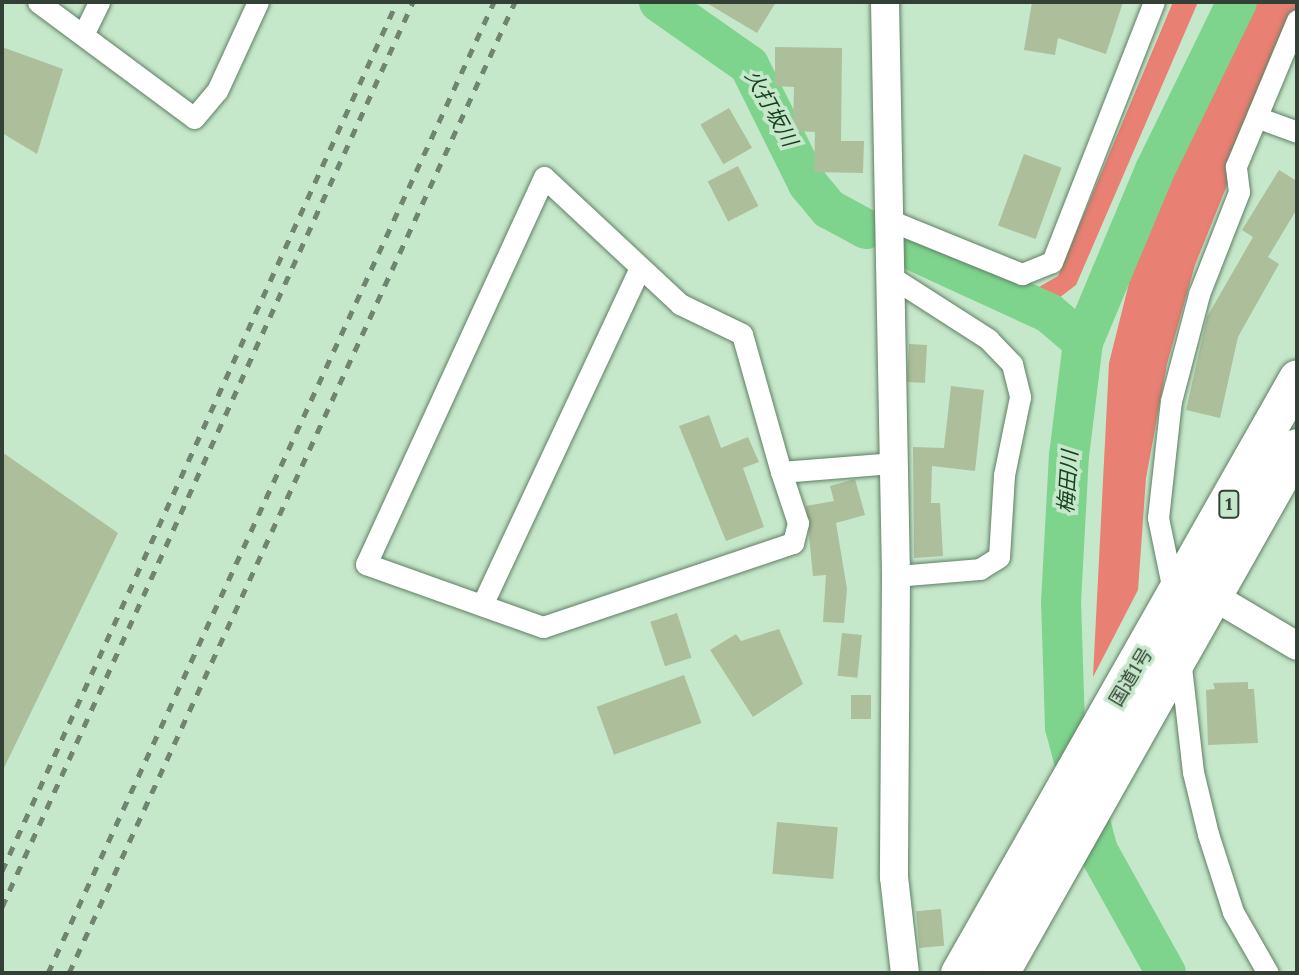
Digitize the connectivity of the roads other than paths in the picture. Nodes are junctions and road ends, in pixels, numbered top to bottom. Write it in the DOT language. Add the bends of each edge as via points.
graph roads {
  1 [pos="38,2"];
  2 [pos="99,2"];
  3 [pos="258,2"];
  4 [pos="885,2"];
  5 [pos="1154,2"];
  6 [pos="1297,20"];
  7 [pos="83,35"];
  8 [pos="1259,118"];
  9 [pos="1297,132"];
  10 [pos="889,220"];
  11 [pos="639,270"];
  12 [pos="890,276"];
  13 [pos="1297,378"];
  14 [pos="1297,447"];
  15 [pos="892,463"];
  16 [pos="781,472"];
  17 [pos="896,576"];
  18 [pos="482,605"];
  19 [pos="1181,623"];
  20 [pos="1297,646"];
  21 [pos="905,973"];
  22 [pos="959,973"];
  23 [pos="1000,973"];
  24 [pos="1268,973"];
  1 -- 7 [label="street"];
  2 -- 7 [label="street"];
  3 -- 7 [label="street" via="217,91 194,118"];
  4 -- 10 [label="street"];
  5 -- 10 [label="street" via="1052,262 1022,274"];
  6 -- 8 [label="street"];
  8 -- 9 [label="street"];
  8 -- 19 [label="street" via="1236,166 1239,192 1199,294 1171,401 1158,519"];
  10 -- 12 [label="street"];
  11 -- 16 [label="street" via="680,304 742,334"];
  11 -- 18 [label="street"];
  11 -- 18 [label="street" via="544,177 366,564"];
  12 -- 15 [label="street"];
  12 -- 17 [label="street" via="988,339 1012,364 1020,397 1004,475 999,557 980,569"];
  13 -- 19 [label="highway, 国道1号 / 1"];
  14 -- 19 [label="highway, 国道1号 / 1"];
  15 -- 16 [label="street"];
  15 -- 17 [label="street"];
  16 -- 18 [label="street" via="798,523 793,543 543,627"];
  17 -- 21 [label="street" via="894,877"];
  19 -- 20 [label="street"];
  19 -- 22 [label="highway, 国道1号 / 1" via="1040,830"];
  19 -- 23 [label="highway, 国道1号 / 1"];
  19 -- 24 [label="street" via="1192,772 1233,912"];
}
